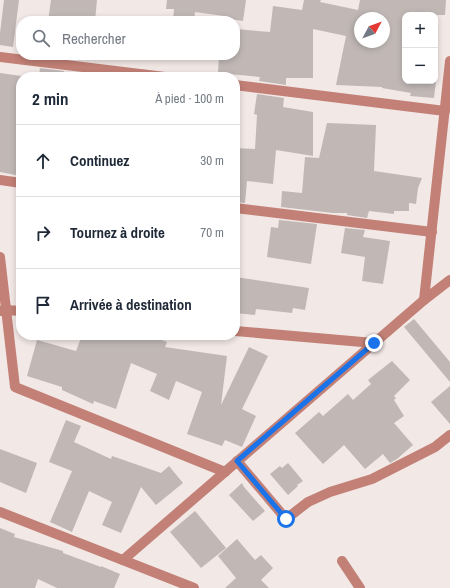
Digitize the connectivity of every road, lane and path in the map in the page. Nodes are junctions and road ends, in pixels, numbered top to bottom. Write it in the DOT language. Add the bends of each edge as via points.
graph roads {
  1 [pos="0,57"];
  2 [pos="16,59"];
  3 [pos="25,60"];
  4 [pos="450,61"];
  5 [pos="124,72"];
  6 [pos="240,87"];
  7 [pos="444,111"];
  8 [pos="0,180"];
  9 [pos="16,182"];
  10 [pos="240,209"];
  11 [pos="432,232"];
  12 [pos="0,257"];
  13 [pos="450,280"];
  14 [pos="424,300"];
  15 [pos="3,311"];
  16 [pos="16,311"];
  17 [pos="240,330"];
  18 [pos="374,343"];
  19 [pos="450,435"];
  20 [pos="237,461"];
  21 [pos="225,472"];
  22 [pos="0,512"];
  23 [pos="123,560"];
  24 [pos="342,561"];
  25 [pos="194,588"];
  26 [pos="360,588"];
  1 -- 2 [label="street"];
  3 -- 5 [label="street"];
  4 -- 7 [label="street"];
  6 -- 7 [label="street"];
  7 -- 11 [label="street"];
  8 -- 9 [label="street"];
  10 -- 11 [label="street"];
  11 -- 14 [label="street"];
  12 -- 15 [label="street"];
  13 -- 14 [label="street"];
  14 -- 18 [label="street"];
  15 -- 16 [label="street"];
  15 -- 21 [label="street" via="15,387"];
  17 -- 18 [label="street"];
  18 -- 20 [label="street"];
  19 -- 20 [label="street" via="435,447 372,479 308,502 286,519"];
  20 -- 21 [label="street"];
  21 -- 23 [label="street"];
  22 -- 23 [label="street"];
  23 -- 25 [label="street"];
  24 -- 26 [label="street"];
}
